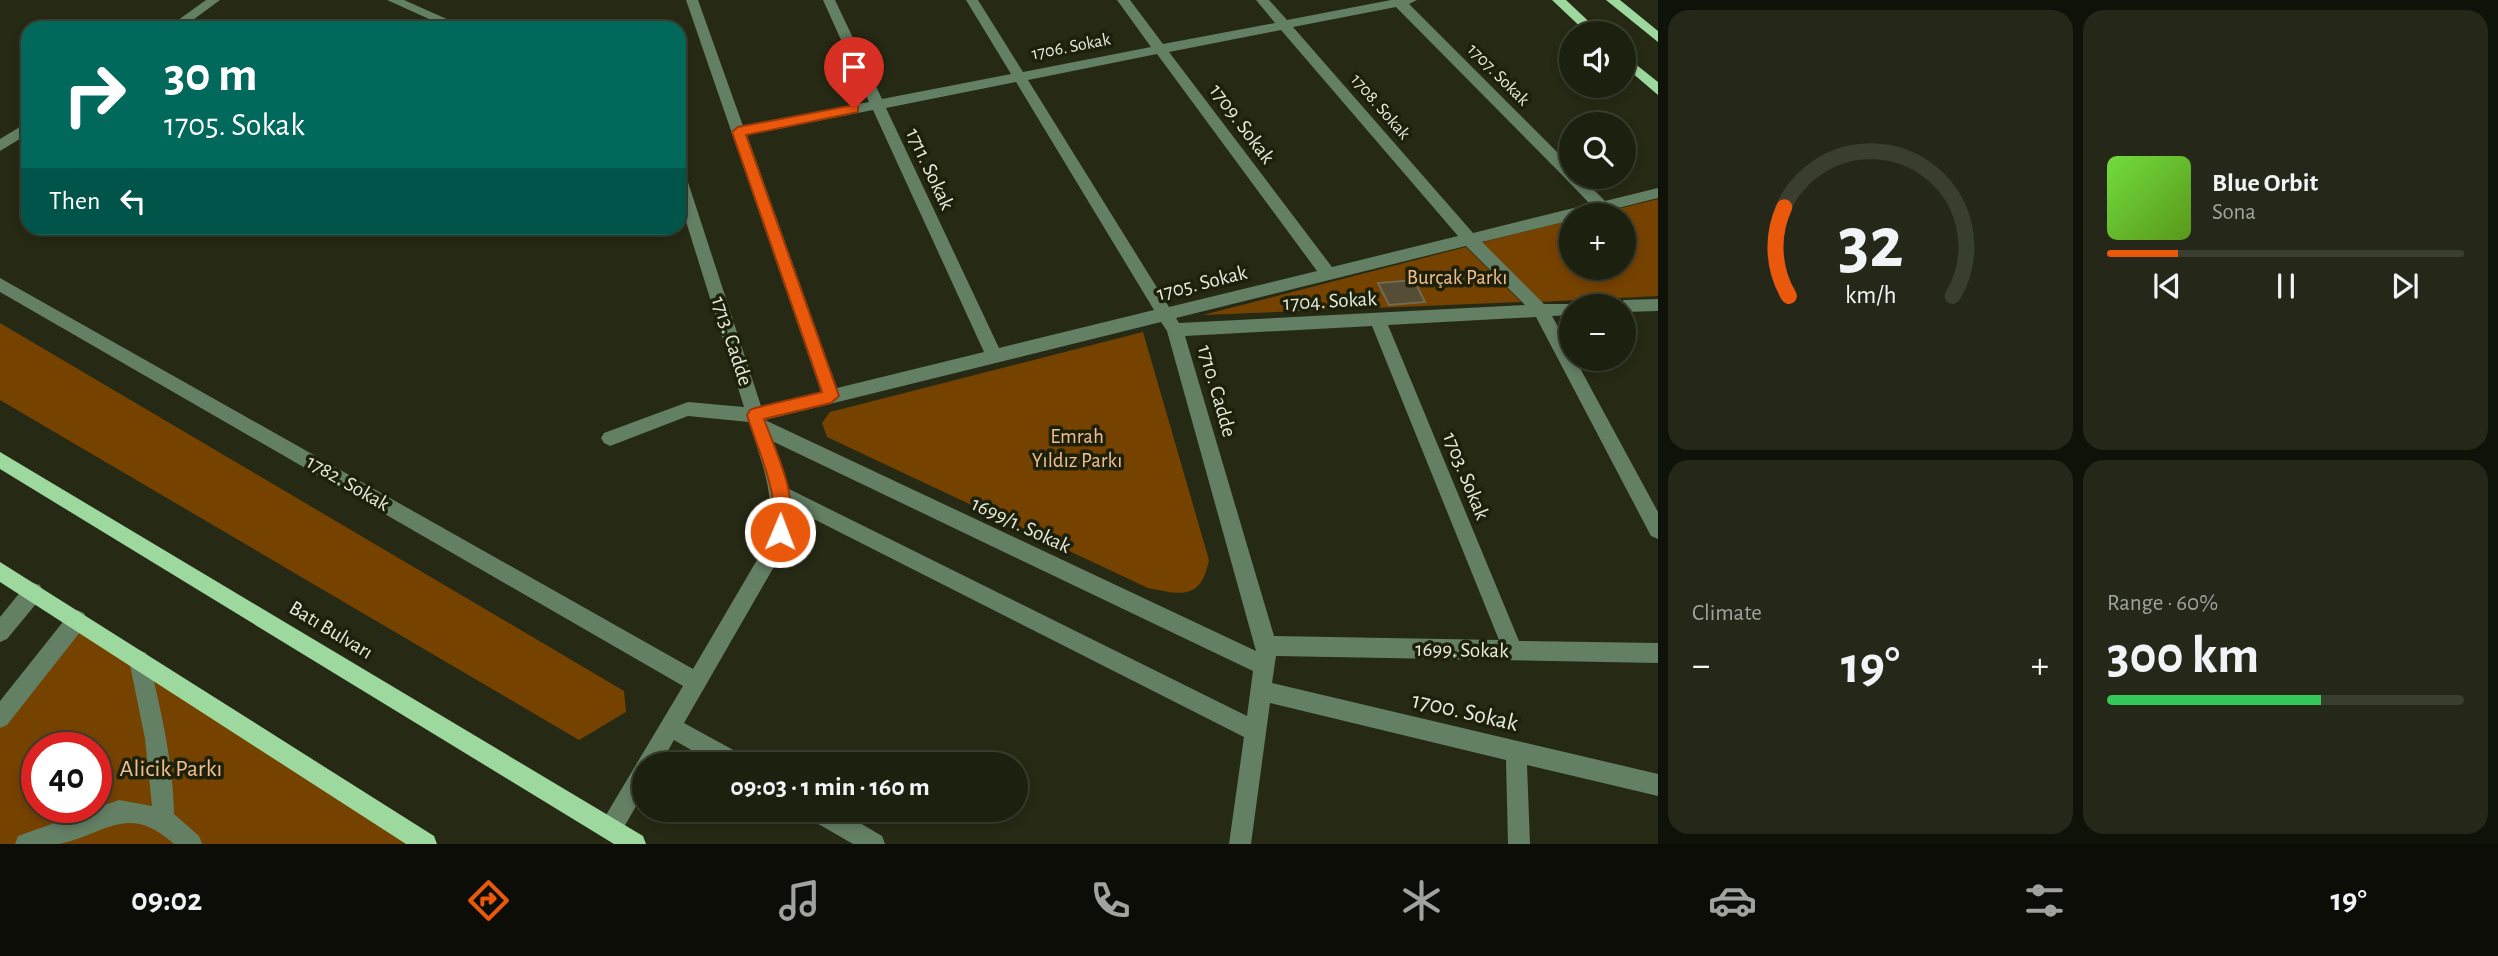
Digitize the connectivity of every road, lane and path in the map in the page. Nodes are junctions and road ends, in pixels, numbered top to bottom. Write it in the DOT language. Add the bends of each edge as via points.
graph roads {
  1 [pos="214,0"];
  2 [pos="393,0"];
  3 [pos="692,0"];
  4 [pos="829,0"];
  5 [pos="972,0"];
  6 [pos="1123,0"];
  7 [pos="1262,0"];
  8 [pos="1558,0"];
  9 [pos="1612,0"];
  10 [pos="1402,1"];
  11 [pos="183,21"];
  12 [pos="444,21"];
  13 [pos="1582,21"];
  14 [pos="1283,25"];
  15 [pos="1658,38"];
  16 [pos="1160,49"];
  17 [pos="1636,70"];
  18 [pos="1020,77"];
  19 [pos="1658,90"];
  20 [pos="877,105"];
  21 [pos="21,132"];
  22 [pos="738,132"];
  23 [pos="0,146"];
  24 [pos="1559,163"];
  25 [pos="1585,189"];
  26 [pos="1658,193"];
  27 [pos="686,199"];
  28 [pos="1598,203"];
  29 [pos="1618,203"];
  30 [pos="1559,217"];
  31 [pos="1469,239"];
  32 [pos="1328,274"];
  33 [pos="0,284"];
  34 [pos="1658,305"];
  35 [pos="1636,306"];
  36 [pos="1559,310"];
  37 [pos="1541,311"];
  38 [pos="1166,314"];
  39 [pos="1377,319"];
  40 [pos="1175,330"];
  41 [pos="994,356"];
  42 [pos="831,396"];
  43 [pos="757,421"];
  44 [pos="610,438"];
  45 [pos="0,460"];
  46 [pos="780,493"];
  47 [pos="1658,530"];
  48 [pos="0,571"];
  49 [pos="33,592"];
  50 [pos="77,620"];
  51 [pos="0,632"];
  52 [pos="1513,651"];
  53 [pos="1658,653"];
  54 [pos="1265,655"];
  55 [pos="139,660"];
  56 [pos="696,682"];
  57 [pos="1261,691"];
  58 [pos="0,718"];
  59 [pos="670,726"];
  60 [pos="1255,731"];
  61 [pos="1516,751"];
  62 [pos="655,752"];
  63 [pos="715,752"];
  64 [pos="1658,785"];
  65 [pos="632,792"];
  66 [pos="163,819"];
  67 [pos="836,822"];
  68 [pos="611,828"];
  69 [pos="26,844"];
  70 [pos="191,844"];
  71 [pos="426,844"];
  72 [pos="635,844"];
  73 [pos="874,844"];
  74 [pos="1240,844"];
  75 [pos="1519,844"];
  1 -- 11 [label="street"];
  2 -- 12 [label="street"];
  3 -- 22 [label="street"];
  4 -- 20 [label="street, 1711. Sokak"];
  5 -- 18 [label="street, 1710. Cadde"];
  6 -- 16 [label="street, 1709. Sokak"];
  7 -- 14 [label="street, 1708. Sokak"];
  8 -- 13 [label="main road"];
  9 -- 15 [label="main road"];
  10 -- 14 [label="street, 1706. Sokak"];
  10 -- 24 [label="street, 1707. Sokak"];
  14 -- 16 [label="street, 1706. Sokak"];
  14 -- 31 [label="street, 1708. Sokak"];
  16 -- 18 [label="street, 1706. Sokak"];
  16 -- 32 [label="street, 1709. Sokak"];
  17 -- 19 [label="main road"];
  18 -- 20 [label="street, 1706. Sokak"];
  18 -- 38 [label="street, 1710. Cadde"];
  20 -- 22 [label="street, 1706. Sokak"];
  20 -- 41 [label="street, 1711. Sokak"];
  21 -- 23 [label="street"];
  22 -- 42 [label="street"];
  25 -- 28 [label="street, 1707. Sokak"];
  26 -- 29 [label="street, 1705. Sokak"];
  27 -- 43 [label="street, 1713. Cadde"];
  30 -- 31 [label="street, 1705. Sokak"];
  31 -- 32 [label="street, 1705. Sokak"];
  31 -- 37 [label="street, 1708. Sokak"];
  32 -- 38 [label="street, 1705. Sokak"];
  33 -- 56 [label="street, 1782. Sokak"];
  34 -- 35 [label="street"];
  36 -- 37 [label="street, 1704. Sokak"];
  37 -- 39 [label="street, 1704. Sokak"];
  37 -- 47 [label="street, 1708. Sokak"];
  38 -- 40 [label="street, 1710. Cadde"];
  38 -- 41 [label="street, 1705. Sokak"];
  39 -- 40 [label="street, 1704. Sokak"];
  39 -- 52 [label="street, 1703. Sokak"];
  40 -- 54 [label="street, 1710. Cadde"];
  41 -- 42 [label="street, 1705. Sokak"];
  42 -- 43 [label="street, 1705. Sokak"];
  43 -- 44 [label="street" via="688,409"];
  43 -- 46 [label="street, 1713. Cadde"];
  43 -- 54 [label="street, 1699/1. Sokak"];
  45 -- 68 [label="main road, Batı Bulvarı"];
  46 -- 56 [label="street, 1713. Cadde" via="783,512 772,552"];
  46 -- 60 [label="street"];
  48 -- 49 [label="main road"];
  49 -- 50 [label="main road"];
  49 -- 51 [label="street"];
  50 -- 55 [label="main road"];
  50 -- 58 [label="street"];
  52 -- 53 [label="street, 1699. Sokak"];
  52 -- 54 [label="street, 1699. Sokak"];
  54 -- 57 [label="street, 1710. Cadde"];
  55 -- 66 [label="street" via="157,737"];
  55 -- 71 [label="main road"];
  56 -- 59 [label="street, 1713. Cadde"];
  57 -- 60 [label="street, 1710. Cadde"];
  57 -- 61 [label="street, 1700. Sokak"];
  59 -- 62 [label="street, 1713. Cadde"];
  59 -- 63 [label="street"];
  60 -- 74 [label="street, 1710. Cadde"];
  61 -- 64 [label="street, 1700. Sokak"];
  61 -- 75 [label="street"];
  65 -- 68 [label="street"];
  66 -- 69 [label="street" via="119,811"];
  66 -- 70 [label="street"];
  67 -- 73 [label="street"];
  68 -- 72 [label="main road, Batı Bulvarı"];
}
